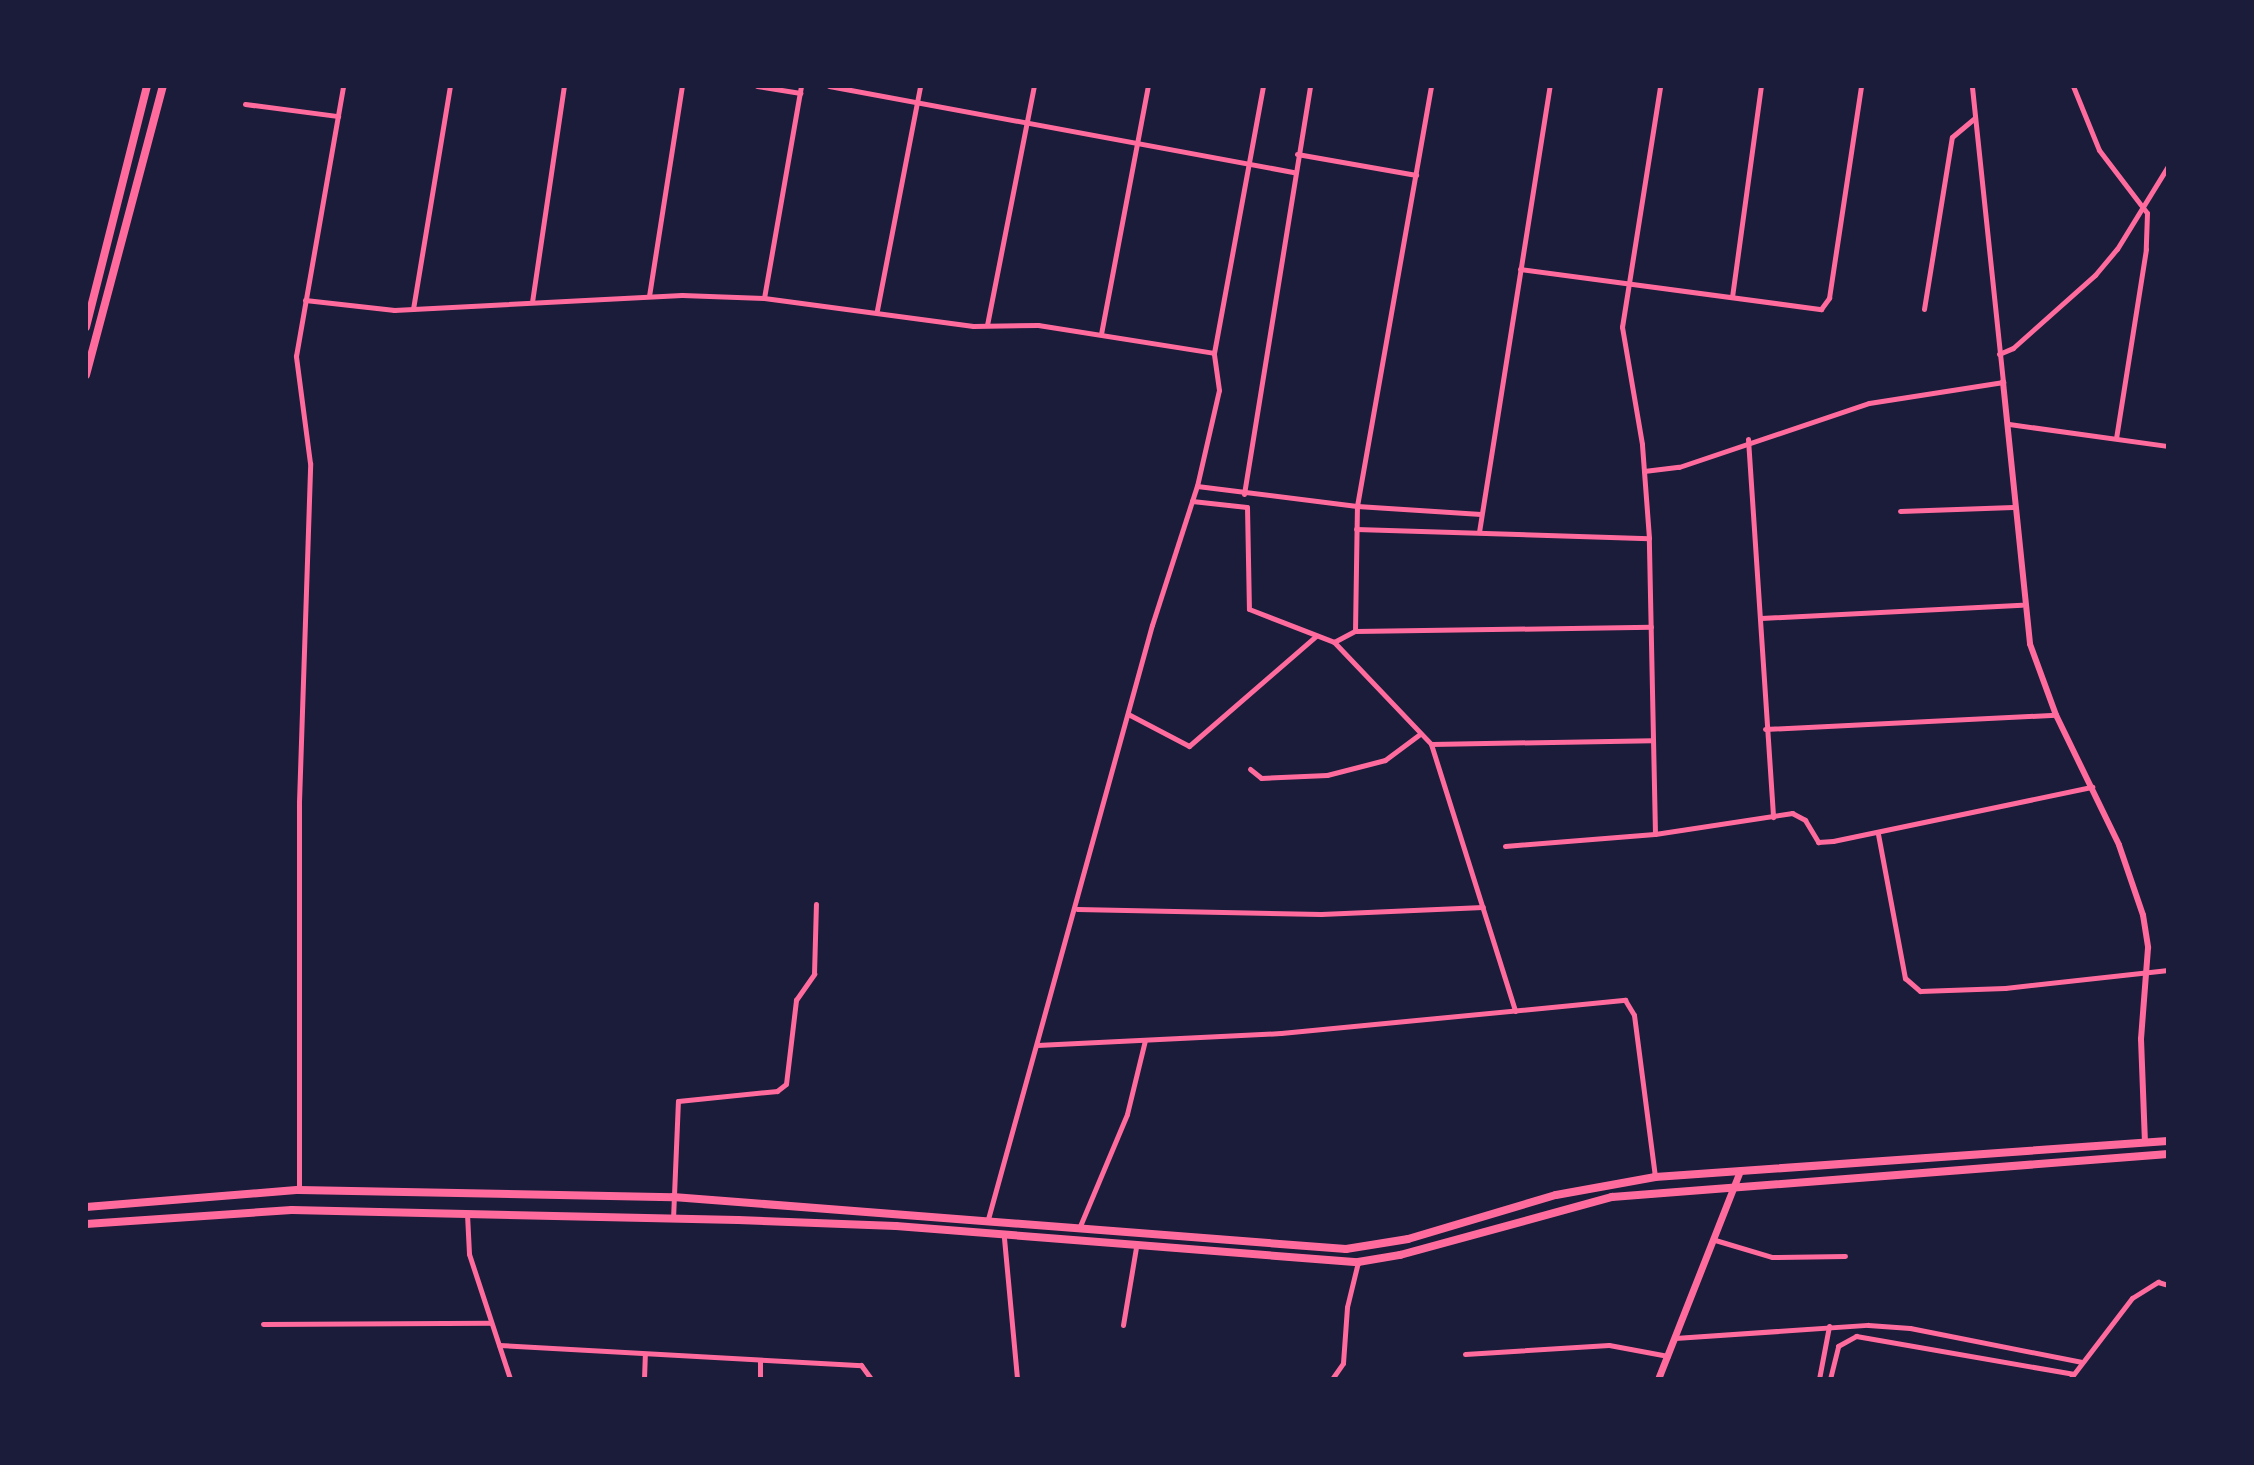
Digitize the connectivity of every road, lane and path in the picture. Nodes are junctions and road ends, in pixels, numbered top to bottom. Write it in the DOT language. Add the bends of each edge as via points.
graph roads {
  1 [pos="147,86"];
  2 [pos="163,86"];
  3 [pos="343,86"];
  4 [pos="450,86"];
  5 [pos="564,86"];
  6 [pos="682,86"];
  7 [pos="757,86"];
  8 [pos="829,86"];
  9 [pos="920,86"];
  10 [pos="1034,86"];
  11 [pos="1148,86"];
  12 [pos="1263,86"];
  13 [pos="1310,86"];
  14 [pos="1431,86"];
  15 [pos="1550,86"];
  16 [pos="1660,86"];
  17 [pos="1761,86"];
  18 [pos="1861,86"];
  19 [pos="1972,86"];
  20 [pos="2073,86"];
  21 [pos="800,89"];
  22 [pos="917,101"];
  23 [pos="245,104"];
  24 [pos="338,116"];
  25 [pos="1975,118"];
  26 [pos="1027,121"];
  27 [pos="1137,142"];
  28 [pos="1297,154"];
  29 [pos="1248,164"];
  30 [pos="2168,166"];
  31 [pos="1294,172"];
  32 [pos="1416,175"];
  33 [pos="2145,205"];
  34 [pos="1520,269"];
  35 [pos="1629,285"];
  36 [pos="649,296"];
  37 [pos="1732,297"];
  38 [pos="764,298"];
  39 [pos="305,300"];
  40 [pos="532,302"];
  41 [pos="413,309"];
  42 [pos="1924,309"];
  43 [pos="877,310"];
  44 [pos="987,325"];
  45 [pos="86,327"];
  46 [pos="1101,334"];
  47 [pos="1214,353"];
  48 [pos="1999,354"];
  49 [pos="86,375"];
  50 [pos="2003,382"];
  51 [pos="2009,424"];
  52 [pos="2116,438"];
  53 [pos="1748,439"];
  54 [pos="2168,446"];
  55 [pos="1644,471"];
  56 [pos="1197,486"];
  57 [pos="1244,494"];
  58 [pos="1192,501"];
  59 [pos="1357,506"];
  60 [pos="2013,507"];
  61 [pos="1900,511"];
  62 [pos="1481,514"];
  63 [pos="1356,529"];
  64 [pos="1479,532"];
  65 [pos="1649,538"];
  66 [pos="2022,605"];
  67 [pos="1761,618"];
  68 [pos="1651,627"];
  69 [pos="1355,631"];
  70 [pos="1315,637"];
  71 [pos="1334,642"];
  72 [pos="1128,714"];
  73 [pos="2056,715"];
  74 [pos="1765,729"];
  75 [pos="1420,734"];
  76 [pos="1652,740"];
  77 [pos="1431,744"];
  78 [pos="1250,769"];
  79 [pos="2093,787"];
  80 [pos="1773,817"];
  81 [pos="1655,834"];
  82 [pos="1878,834"];
  83 [pos="1505,846"];
  84 [pos="816,904"];
  85 [pos="1483,907"];
  86 [pos="1076,909"];
  87 [pos="2168,970"];
  88 [pos="2148,973"];
  89 [pos="1515,1011"];
  90 [pos="1145,1040"];
  91 [pos="1037,1045"];
  92 [pos="2168,1141"];
  93 [pos="2145,1142"];
  94 [pos="2168,1154"];
  95 [pos="1740,1171"];
  96 [pos="1655,1177"];
  97 [pos="1739,1184"];
  98 [pos="299,1190"];
  99 [pos="673,1197"];
  100 [pos="86,1207"];
  101 [pos="466,1213"];
  102 [pos="673,1219"];
  103 [pos="988,1219"];
  104 [pos="86,1224"];
  105 [pos="1080,1226"];
  106 [pos="1004,1238"];
  107 [pos="1715,1240"];
  108 [pos="1136,1247"];
  109 [pos="1845,1256"];
  110 [pos="1358,1262"];
  111 [pos="2168,1285"];
  112 [pos="490,1323"];
  113 [pos="263,1324"];
  114 [pos="1123,1325"];
  115 [pos="1829,1326"];
  116 [pos="1675,1338"];
  117 [pos="499,1345"];
  118 [pos="645,1354"];
  119 [pos="1465,1354"];
  120 [pos="1668,1356"];
  121 [pos="760,1360"];
  122 [pos="2081,1362"];
  123 [pos="2071,1377"];
  124 [pos="510,1379"];
  125 [pos="644,1379"];
  126 [pos="760,1379"];
  127 [pos="871,1379"];
  128 [pos="1017,1379"];
  129 [pos="1332,1379"];
  130 [pos="1658,1379"];
  131 [pos="1819,1379"];
  132 [pos="1830,1379"];
  1 -- 45 [label="main road"];
  2 -- 49 [label="main road"];
  3 -- 24 [label="street"];
  4 -- 41 [label="street"];
  5 -- 40 [label="street"];
  6 -- 36 [label="street"];
  7 -- 21 [label="street"];
  8 -- 22 [label="street"];
  9 -- 22 [label="street"];
  10 -- 26 [label="street"];
  11 -- 27 [label="street"];
  12 -- 29 [label="street"];
  13 -- 28 [label="street"];
  14 -- 32 [label="street"];
  15 -- 34 [label="street"];
  16 -- 35 [label="street"];
  17 -- 37 [label="street"];
  18 -- 37 [label="street" via="1829,298 1821,309"];
  19 -- 25 [label="street"];
  20 -- 33 [label="street" via="2099,150"];
  21 -- 38 [label="street"];
  22 -- 26 [label="street"];
  22 -- 43 [label="street"];
  23 -- 24 [label="street"];
  24 -- 39 [label="street"];
  25 -- 42 [label="street" via="1952,137"];
  25 -- 48 [label="street"];
  26 -- 27 [label="street"];
  26 -- 44 [label="street"];
  27 -- 29 [label="street"];
  27 -- 46 [label="street"];
  28 -- 31 [label="street"];
  28 -- 32 [label="street"];
  29 -- 31 [label="street"];
  29 -- 47 [label="street"];
  30 -- 33 [label="street"];
  31 -- 57 [label="street"];
  32 -- 59 [label="street"];
  33 -- 48 [label="street" via="2095,275"];
  33 -- 52 [label="street" via="2146,249"];
  34 -- 35 [label="street"];
  34 -- 62 [label="street"];
  35 -- 37 [label="street"];
  35 -- 55 [label="street" via="1622,327"];
  36 -- 38 [label="street"];
  36 -- 40 [label="street"];
  38 -- 43 [label="street"];
  39 -- 41 [label="street"];
  39 -- 98 [label="street" via="296,356 310,463 299,811"];
  40 -- 41 [label="street"];
  43 -- 44 [label="street"];
  44 -- 46 [label="street" via="1006,322"];
  46 -- 47 [label="street"];
  47 -- 56 [label="street" via="1219,390"];
  48 -- 50 [label="street"];
  50 -- 51 [label="street"];
  50 -- 53 [label="street" via="1869,403"];
  51 -- 52 [label="street"];
  51 -- 60 [label="street"];
  52 -- 54 [label="street"];
  53 -- 55 [label="street" via="1679,467"];
  53 -- 67 [label="street"];
  55 -- 65 [label="street"];
  56 -- 57 [label="street"];
  56 -- 58 [label="street"];
  57 -- 59 [label="street"];
  58 -- 70 [label="street" via="1247,507 1249,609"];
  58 -- 72 [label="street"];
  59 -- 62 [label="street"];
  59 -- 63 [label="street"];
  60 -- 61 [label="street"];
  60 -- 66 [label="street"];
  62 -- 64 [label="street"];
  63 -- 64 [label="street"];
  63 -- 69 [label="street"];
  64 -- 65 [label="street"];
  65 -- 68 [label="street"];
  66 -- 67 [label="street"];
  66 -- 73 [label="street"];
  67 -- 74 [label="street"];
  68 -- 69 [label="street"];
  68 -- 76 [label="street"];
  69 -- 71 [label="street"];
  70 -- 71 [label="street"];
  70 -- 72 [label="street" via="1189,746"];
  71 -- 75 [label="street"];
  72 -- 86 [label="street"];
  73 -- 74 [label="street"];
  73 -- 79 [label="street"];
  74 -- 80 [label="street"];
  75 -- 77 [label="street"];
  75 -- 78 [label="street" via="1385,760 1327,775 1261,778"];
  76 -- 77 [label="street"];
  76 -- 81 [label="street"];
  77 -- 85 [label="street"];
  79 -- 82 [label="street"];
  79 -- 88 [label="street" via="2143,915"];
  80 -- 81 [label="street"];
  80 -- 82 [label="street" via="1799,814 1818,842"];
  81 -- 83 [label="street"];
  82 -- 88 [label="street" via="1905,978 1915,989 2005,988"];
  84 -- 99 [label="street" via="814,974 796,1000 786,1084 777,1091 678,1101"];
  85 -- 86 [label="street" via="1321,914"];
  85 -- 89 [label="street"];
  86 -- 91 [label="street"];
  87 -- 88 [label="street"];
  88 -- 93 [label="street" via="2141,1039"];
  89 -- 90 [label="street"];
  89 -- 96 [label="street" via="1629,1002"];
  90 -- 91 [label="street"];
  90 -- 105 [label="street" via="1127,1114"];
  91 -- 103 [label="street"];
  92 -- 93 [label="main road"];
  93 -- 95 [label="main road"];
  94 -- 97 [label="main road"];
  95 -- 96 [label="main road"];
  95 -- 97 [label="main road"];
  96 -- 105 [label="main road" via="1556,1195 1408,1239 1346,1249"];
  97 -- 107 [label="main road"];
  97 -- 110 [label="main road" via="1612,1197"];
  98 -- 99 [label="main road"];
  98 -- 100 [label="main road"];
  99 -- 102 [label="street"];
  99 -- 103 [label="main road"];
  101 -- 102 [label="main road"];
  101 -- 104 [label="main road" via="237,1211"];
  101 -- 112 [label="street" via="469,1254"];
  102 -- 106 [label="main road" via="896,1226"];
  103 -- 105 [label="main road"];
  106 -- 108 [label="main road"];
  106 -- 128 [label="street"];
  107 -- 109 [label="street" via="1772,1257"];
  107 -- 116 [label="main road"];
  108 -- 110 [label="main road"];
  108 -- 114 [label="street"];
  110 -- 129 [label="street" via="1347,1307 1343,1363"];
  111 -- 122 [label="street" via="2158,1282 2132,1298"];
  112 -- 113 [label="street"];
  112 -- 117 [label="street"];
  115 -- 116 [label="street"];
  115 -- 122 [label="street" via="1910,1328"];
  115 -- 131 [label="street"];
  116 -- 120 [label="main road"];
  117 -- 118 [label="street"];
  117 -- 124 [label="street"];
  118 -- 121 [label="street"];
  118 -- 125 [label="street"];
  119 -- 120 [label="street" via="1609,1345"];
  120 -- 130 [label="main road"];
  121 -- 126 [label="street"];
  121 -- 127 [label="street" via="861,1365"];
  122 -- 123 [label="street"];
  123 -- 132 [label="street" via="1856,1336 1838,1346"];
}
